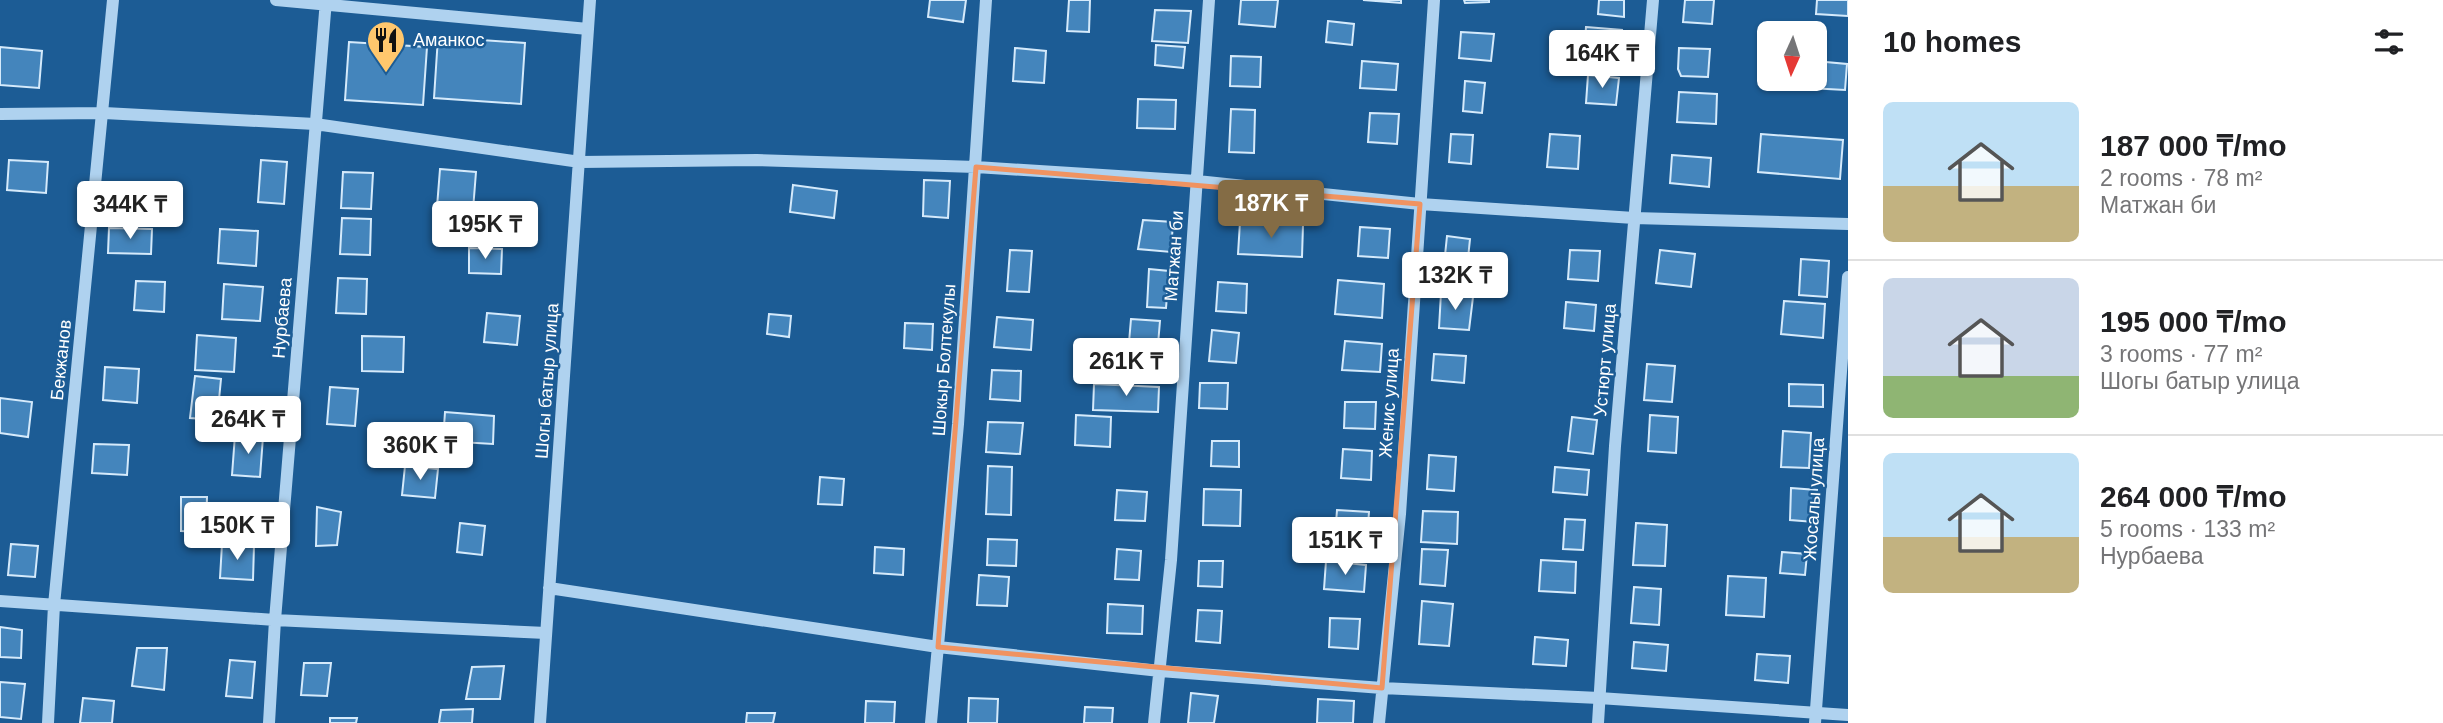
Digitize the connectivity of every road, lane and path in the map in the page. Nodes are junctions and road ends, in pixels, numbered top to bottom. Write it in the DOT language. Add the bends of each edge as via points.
graph roads {
  1 [pos="113,0"];
  2 [pos="276,0"];
  3 [pos="590,0"];
  4 [pos="986,0"];
  5 [pos="1209,0"];
  6 [pos="1434,0"];
  7 [pos="1653,0"];
  8 [pos="326,2"];
  9 [pos="588,29"];
  10 [pos="104,113"];
  11 [pos="0,114"];
  12 [pos="315,124"];
  13 [pos="580,162"];
  14 [pos="976,167"];
  15 [pos="1196,181"];
  16 [pos="1420,204"];
  17 [pos="1634,218"];
  18 [pos="1848,224"];
  19 [pos="1848,277"];
  20 [pos="549,588"];
  21 [pos="0,601"];
  22 [pos="54,605"];
  23 [pos="275,620"];
  24 [pos="546,633"];
  25 [pos="937,647"];
  26 [pos="1160,671"];
  27 [pos="1382,688"];
  28 [pos="1599,698"];
  29 [pos="1848,715"];
  30 [pos="1815,717"];
  31 [pos="48,723"];
  32 [pos="270,723"];
  33 [pos="540,723"];
  34 [pos="931,723"];
  35 [pos="1154,723"];
  36 [pos="1379,723"];
  37 [pos="1598,723"];
  1 -- 10 [label="street, Бекжанов"];
  2 -- 8 [label="street"];
  3 -- 9 [label="street, Шогы батыр улица"];
  4 -- 14 [label="street, Шокыр Болтекулы"];
  5 -- 15 [label="street, Матжан би"];
  6 -- 16 [label="street, Женис улица"];
  7 -- 17 [label="street, Устюрт улица"];
  8 -- 9 [label="street"];
  8 -- 12 [label="street, Нурбаева"];
  9 -- 13 [label="street, Шогы батыр улица"];
  10 -- 11 [label="street"];
  10 -- 12 [label="street"];
  10 -- 22 [label="street, Бекжанов"];
  12 -- 13 [label="street"];
  12 -- 23 [label="street, Нурбаева"];
  13 -- 14 [label="street" via="757,160"];
  13 -- 20 [label="street, Шогы батыр улица"];
  14 -- 15 [label="street"];
  14 -- 25 [label="street, Шокыр Болтекулы"];
  15 -- 16 [label="street"];
  15 -- 26 [label="street, Матжан би"];
  16 -- 17 [label="street"];
  16 -- 27 [label="street, Женис улица" via="1400,514"];
  17 -- 18 [label="street"];
  17 -- 28 [label="street, Устюрт улица"];
  19 -- 30 [label="street, Жосалы улица"];
  20 -- 24 [label="street, Шогы батыр улица"];
  20 -- 25 [label="street"];
  21 -- 22 [label="street"];
  22 -- 23 [label="street"];
  22 -- 31 [label="street, Бекжанов"];
  23 -- 24 [label="street"];
  23 -- 32 [label="street, Нурбаева"];
  24 -- 33 [label="street, Шогы батыр улица"];
  25 -- 26 [label="street"];
  25 -- 34 [label="street, Шокыр Болтекулы"];
  26 -- 27 [label="street"];
  26 -- 35 [label="street, Матжан би"];
  27 -- 28 [label="street"];
  27 -- 36 [label="street, Женис улица"];
  28 -- 30 [label="street"];
  28 -- 37 [label="street, Устюрт улица"];
  29 -- 30 [label="street"];
}
